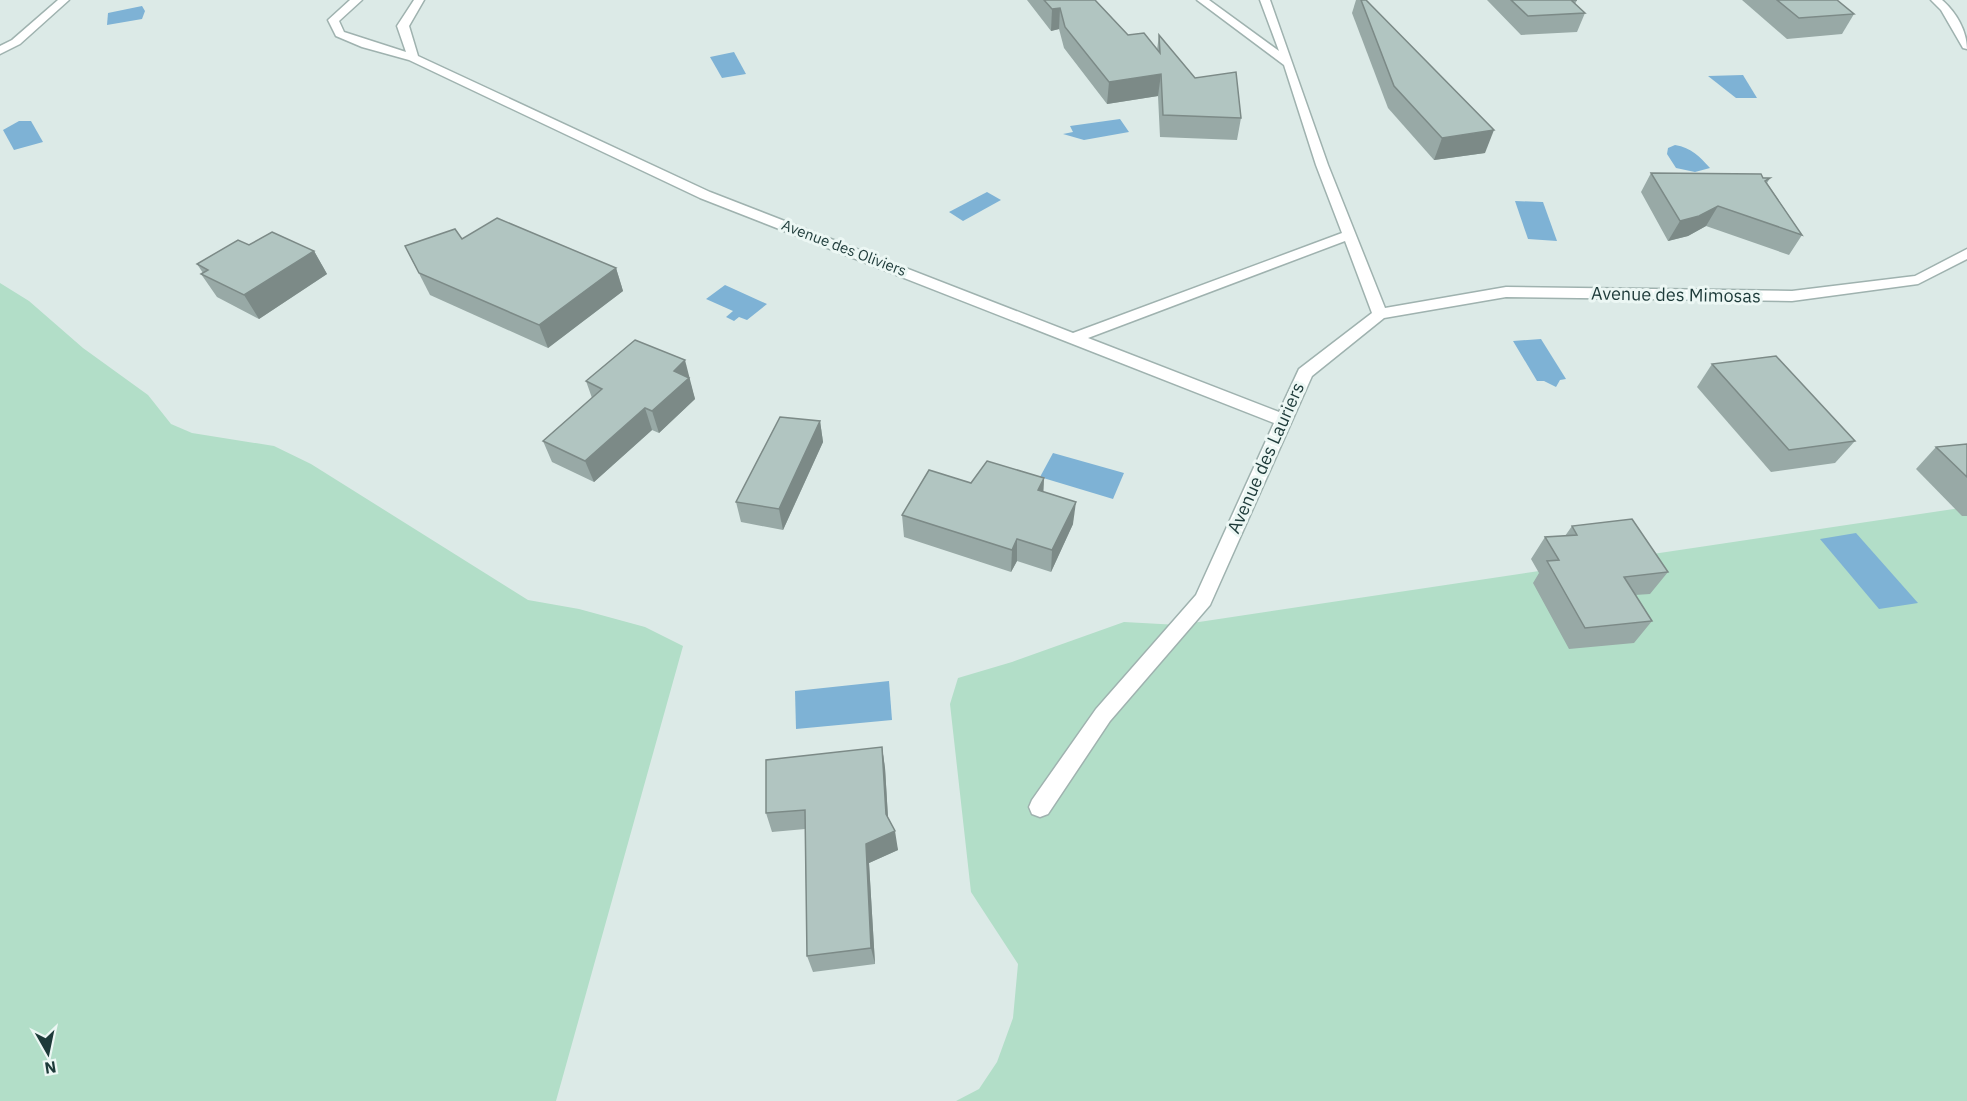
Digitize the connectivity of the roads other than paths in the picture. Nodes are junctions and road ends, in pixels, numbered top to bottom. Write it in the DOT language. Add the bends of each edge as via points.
graph roads {
  1 [pos="64,0"];
  2 [pos="357,0"];
  3 [pos="419,0"];
  4 [pos="1202,0"];
  5 [pos="1265,0"];
  6 [pos="1936,0"];
  7 [pos="1967,46"];
  8 [pos="0,51"];
  9 [pos="412,58"];
  10 [pos="1289,64"];
  11 [pos="1349,235"];
  12 [pos="1967,253"];
  13 [pos="1380,314"];
  14 [pos="1074,338"];
  15 [pos="1283,420"];
  16 [pos="1040,807"];
  1 -- 8 [label="street"];
  2 -- 9 [label="street, Avenue des Oliviers" via="333,20 340,34"];
  3 -- 9 [label="street" via="403,26"];
  4 -- 10 [label="street"];
  5 -- 10 [label="street"];
  6 -- 7 [label="street"];
  9 -- 14 [label="street, Avenue des Oliviers" via="705,195"];
  10 -- 11 [label="street"];
  11 -- 13 [label="street"];
  11 -- 14 [label="street"];
  12 -- 13 [label="street, Avenue des Mimosas" via="1918,280 1792,297 1506,292"];
  13 -- 15 [label="street, Avenue des Lauriers" via="1305,372"];
  14 -- 15 [label="street, Avenue des Oliviers"];
  15 -- 16 [label="street, Avenue des Lauriers" via="1203,600 1103,715"];
}
